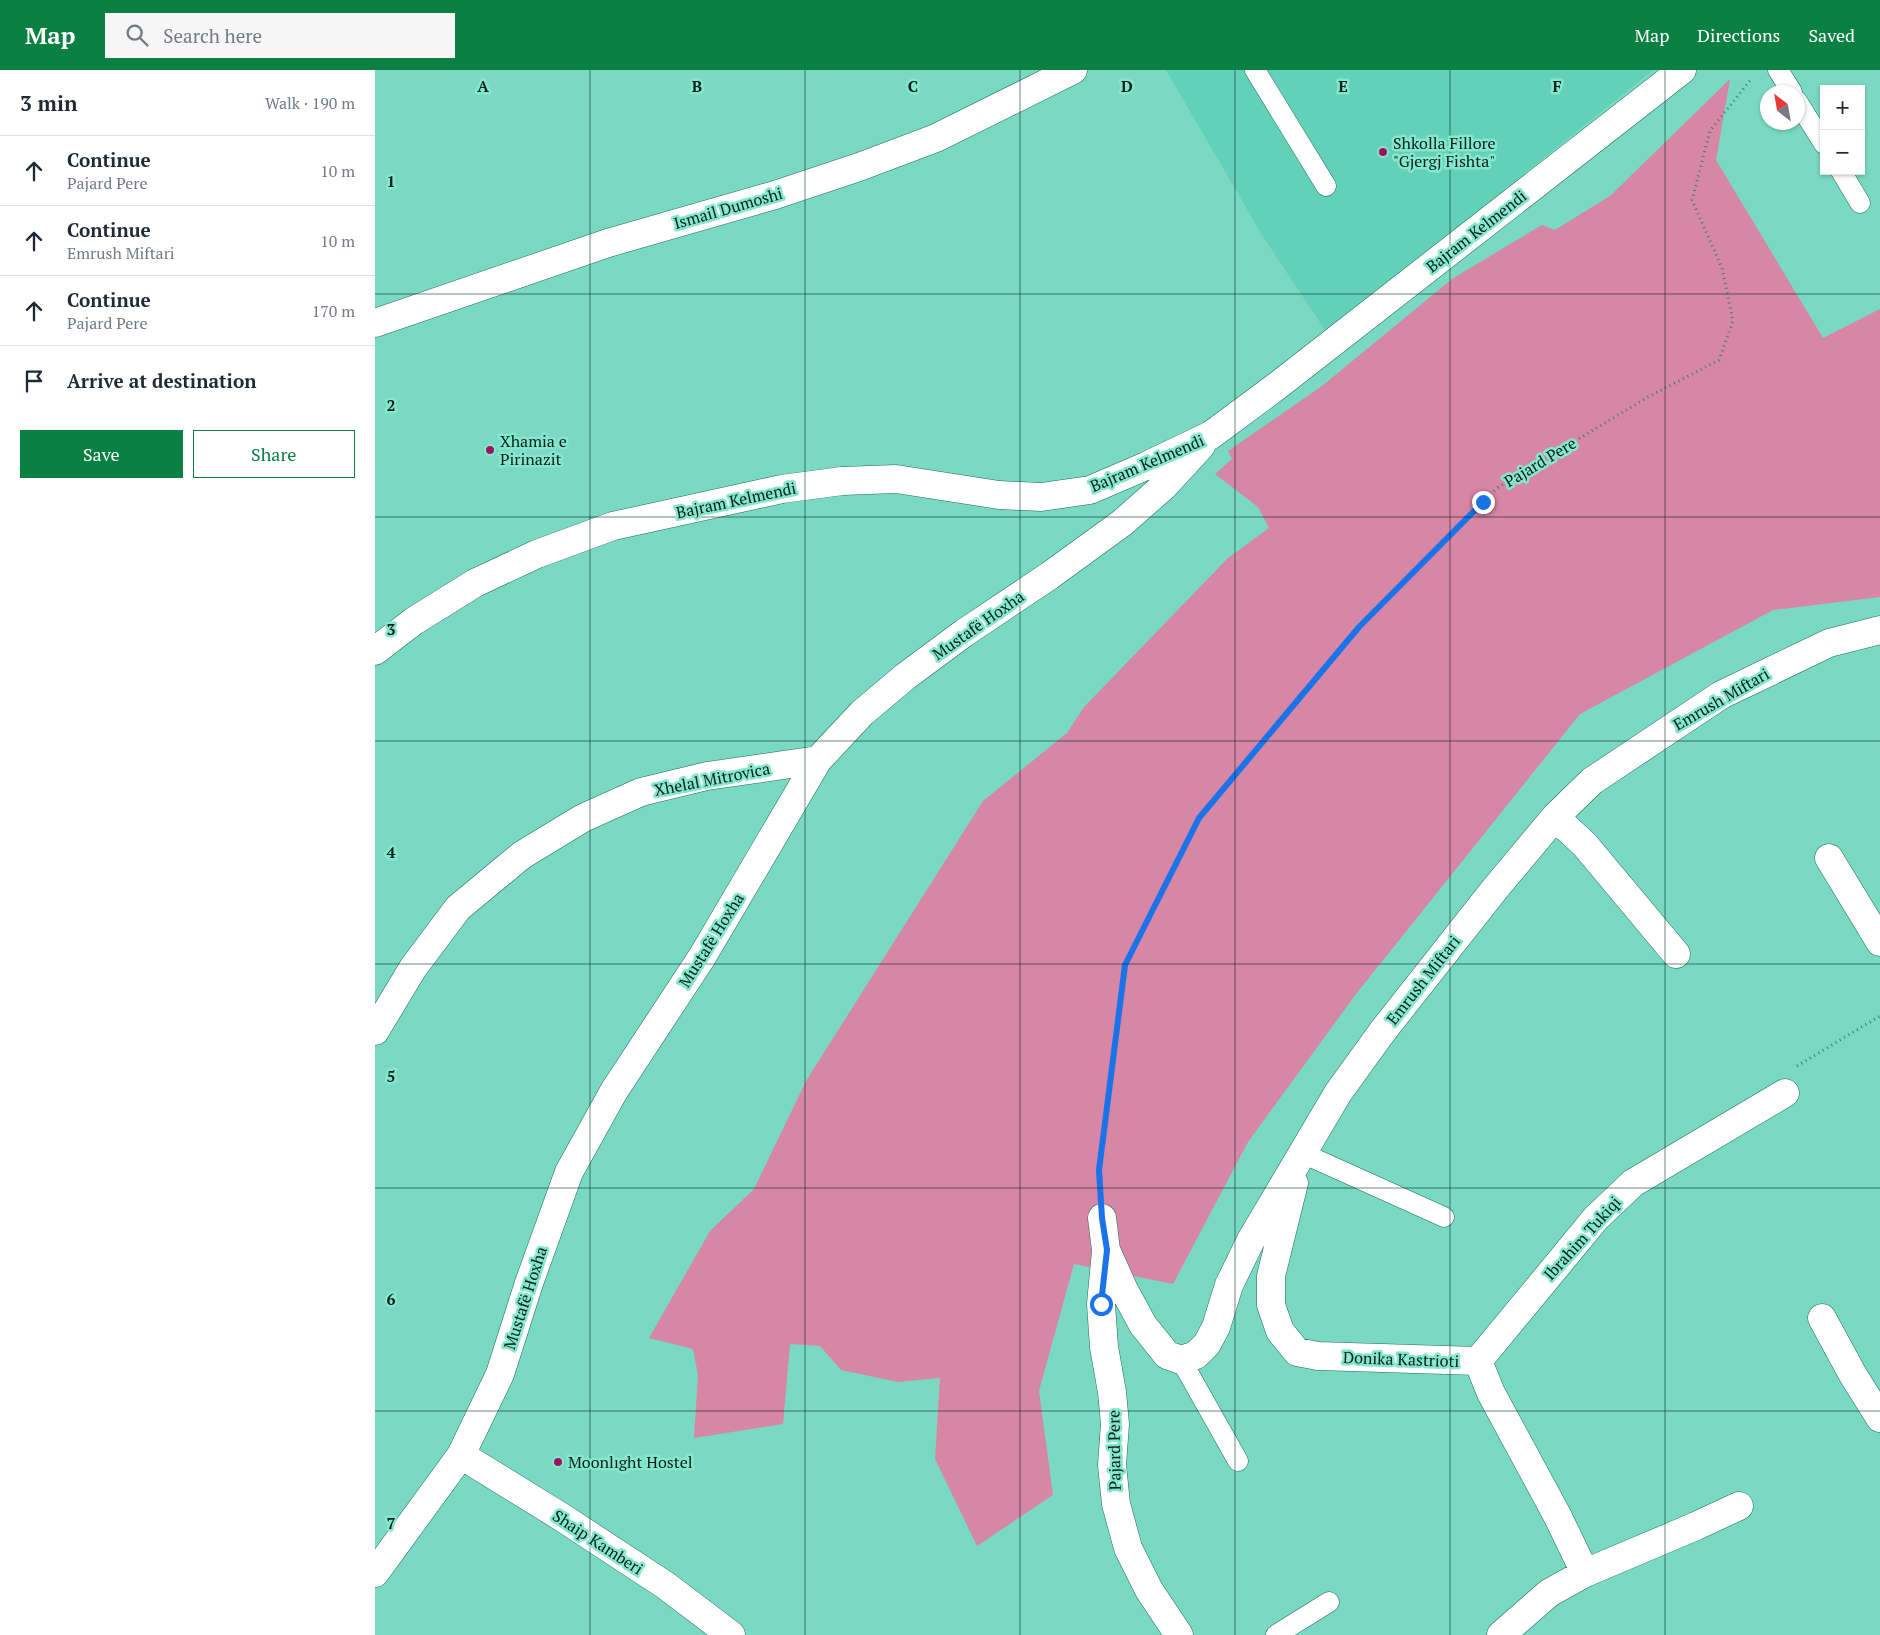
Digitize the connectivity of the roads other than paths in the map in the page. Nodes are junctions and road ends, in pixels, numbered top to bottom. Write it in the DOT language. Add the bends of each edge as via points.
graph roads {
  1 [pos="1073,70"];
  2 [pos="1255,70"];
  3 [pos="1682,70"];
  4 [pos="1779,70"];
  5 [pos="1788,85"];
  6 [pos="1805,114"];
  7 [pos="1820,138"];
  8 [pos="1843,175"];
  9 [pos="1326,186"];
  10 [pos="1860,203"];
  11 [pos="375,323"];
  12 [pos="1211,435"];
  13 [pos="1880,630"];
  14 [pos="375,651"];
  15 [pos="818,760"];
  16 [pos="1555,817"];
  17 [pos="1829,858"];
  18 [pos="1880,942"];
  19 [pos="1675,954"];
  20 [pos="375,1031"];
  21 [pos="1785,1093"];
  22 [pos="1302,1153"];
  23 [pos="1444,1217"];
  24 [pos="1102,1218"];
  25 [pos="1107,1250"];
  26 [pos="1822,1318"];
  27 [pos="1181,1360"];
  28 [pos="1478,1361"];
  29 [pos="1880,1418"];
  30 [pos="461,1455"];
  31 [pos="1238,1461"];
  32 [pos="1739,1506"];
  33 [pos="375,1573"];
  34 [pos="1585,1573"];
  35 [pos="1329,1602"];
  36 [pos="731,1635"];
  37 [pos="1179,1635"];
  38 [pos="1276,1635"];
  39 [pos="1501,1635"];
  1 -- 11 [label="street, Ismail Dumoshi" via="936,138 859,168 608,243"];
  2 -- 9 [label="lane"];
  3 -- 12 [label="street, Bajram Kelmendi"];
  4 -- 5 [label="lane"];
  6 -- 7 [label="lane"];
  8 -- 10 [label="lane"];
  12 -- 14 [label="street, Bajram Kelmendi" via="1089,490 1041,497 999,495 896,479 842,481 782,488 613,526 537,554 475,583 414,621"];
  12 -- 15 [label="street, Mustafë Hoxha" via="1164,486 1122,523 906,676 862,713"];
  13 -- 16 [label="street, Emrush Miftari" via="1829,642 1721,695 1592,781"];
  15 -- 20 [label="street, Xhelal Mitrovica" via="707,776 641,792 583,818 522,855 458,908 413,968"];
  15 -- 30 [label="street, Mustafë Hoxha" via="702,957 614,1091 569,1172 500,1374"];
  16 -- 19 [label="street" via="1585,845"];
  16 -- 22 [label="street, Emrush Miftari" via="1382,1032 1338,1093"];
  17 -- 18 [label="street"];
  21 -- 28 [label="street, Ibrahim Tukiqi" via="1633,1183 1596,1218"];
  22 -- 23 [label="lane"];
  22 -- 27 [label="street, Emrush Miftari" via="1251,1240 1229,1285 1207,1344 1195,1355"];
  22 -- 28 [label="street, Donika Kastrioti" via="1271,1276 1271,1305 1280,1331 1297,1352 1319,1356"];
  24 -- 25 [label="street"];
  25 -- 27 [label="street" via="1143,1325 1167,1356"];
  25 -- 37 [label="street, Pajard Pere" via="1101,1304 1115,1424 1112,1466 1116,1504 1128,1548 1149,1590"];
  26 -- 29 [label="street"];
  27 -- 31 [label="lane"];
  28 -- 34 [label="street, Donika Kastrioti" via="1491,1394 1558,1516"];
  30 -- 33 [label="street, Mustafë Hoxha"];
  30 -- 36 [label="street, Shaip Kamberi" via="665,1585"];
  32 -- 34 [label="street"];
  34 -- 39 [label="street" via="1549,1593"];
  35 -- 38 [label="lane"];
}
